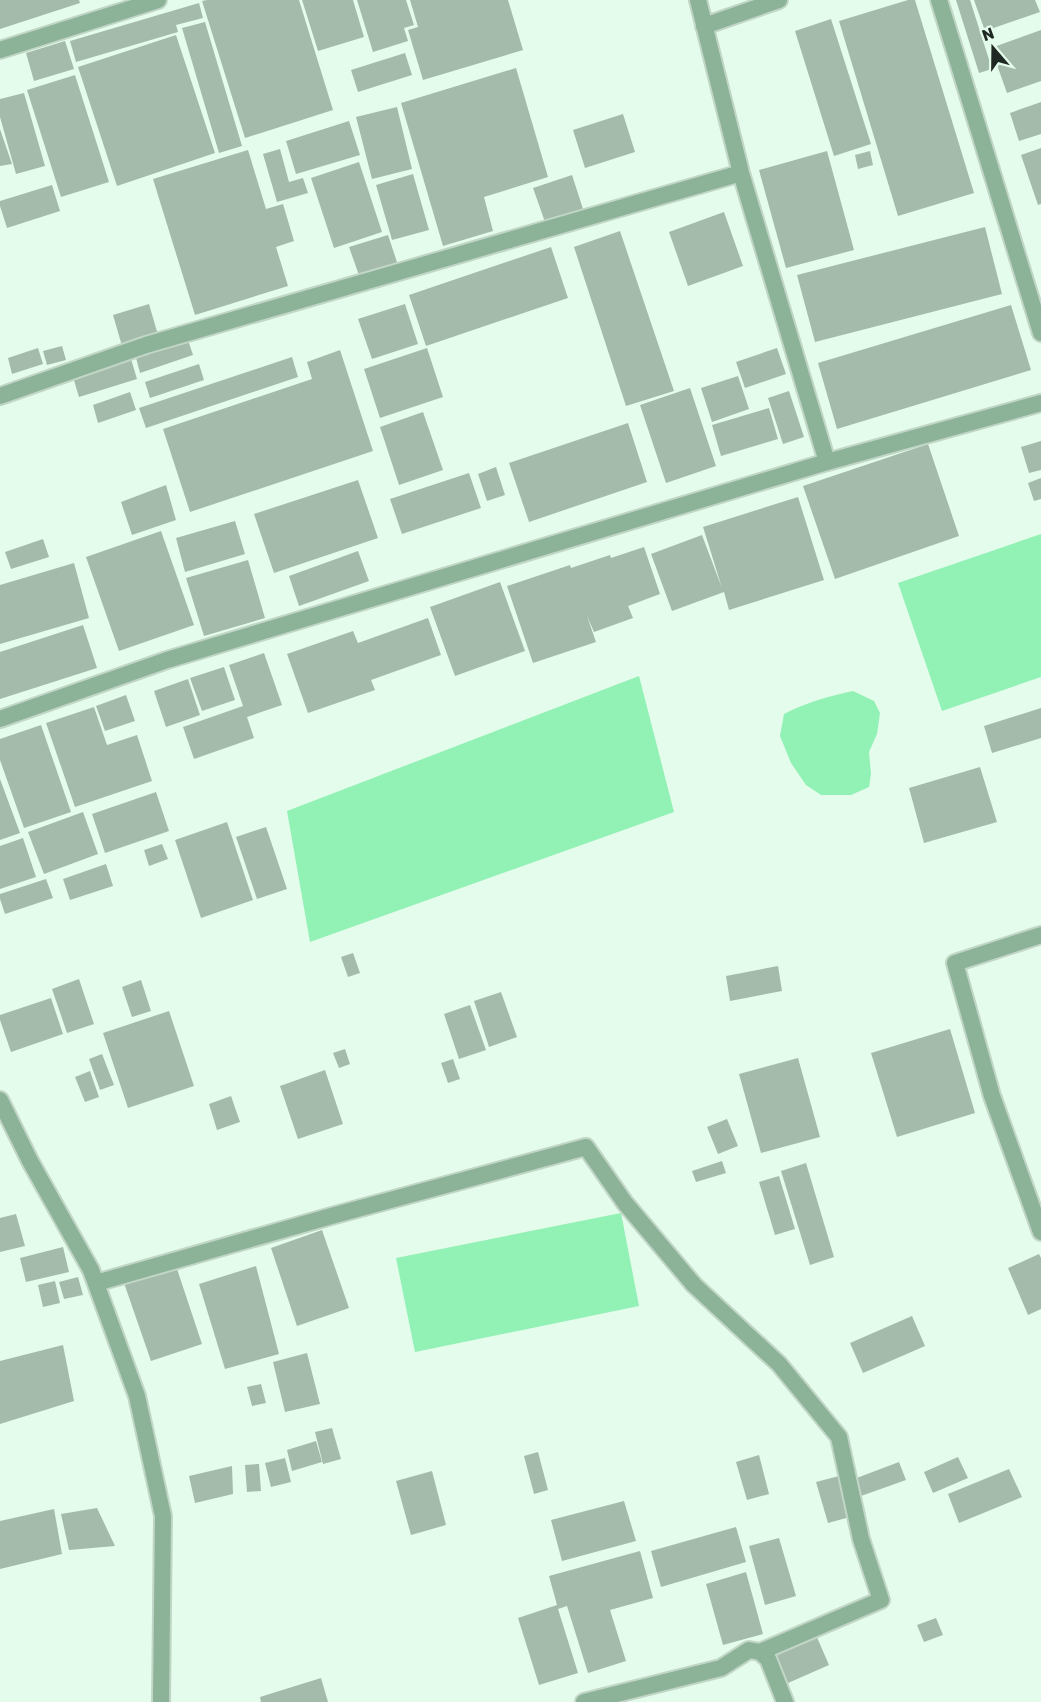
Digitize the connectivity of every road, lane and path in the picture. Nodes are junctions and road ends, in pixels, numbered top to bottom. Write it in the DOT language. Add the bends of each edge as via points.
graph roads {
  1 [pos="158,0"];
  2 [pos="698,0"];
  3 [pos="779,0"];
  4 [pos="939,0"];
  5 [pos="704,26"];
  6 [pos="0,50"];
  7 [pos="741,173"];
  8 [pos="1041,333"];
  9 [pos="0,396"];
  10 [pos="1041,403"];
  11 [pos="827,462"];
  12 [pos="0,719"];
  13 [pos="1041,936"];
  14 [pos="0,1100"];
  15 [pos="1041,1232"];
  16 [pos="96,1283"];
  17 [pos="760,1652"];
  18 [pos="161,1702"];
  19 [pos="584,1702"];
  20 [pos="785,1702"];
  1 -- 6 [label="street"];
  2 -- 5 [label="street"];
  3 -- 5 [label="street"];
  4 -- 8 [label="street"];
  5 -- 7 [label="street"];
  7 -- 9 [label="street" via="146,345"];
  7 -- 11 [label="street"];
  10 -- 11 [label="street"];
  11 -- 12 [label="street" via="167,660"];
  13 -- 15 [label="street" via="955,963 992,1096"];
  14 -- 16 [label="street"];
  16 -- 17 [label="street" via="586,1148 625,1203 694,1285 779,1364 839,1437 861,1539 881,1600"];
  16 -- 18 [label="street" via="137,1396 163,1516"];
  17 -- 19 [label="street" via="749,1650 721,1668"];
  17 -- 20 [label="street" via="768,1659"];
}
